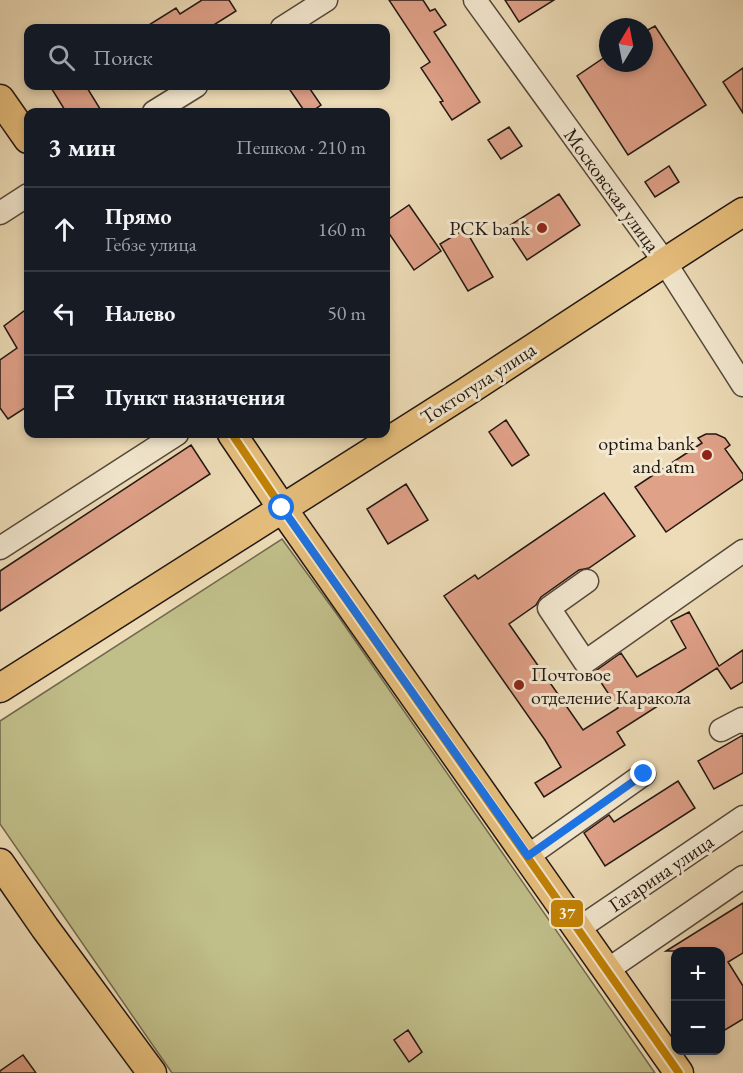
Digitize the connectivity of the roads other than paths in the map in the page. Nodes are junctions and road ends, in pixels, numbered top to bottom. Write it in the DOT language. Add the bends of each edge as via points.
graph roads {
  1 [pos="326,0"];
  2 [pos="475,0"];
  3 [pos="288,24"];
  4 [pos="190,90"];
  5 [pos="0,99"];
  6 [pos="160,108"];
  7 [pos="24,133"];
  8 [pos="24,198"];
  9 [pos="743,212"];
  10 [pos="0,213"];
  11 [pos="663,261"];
  12 [pos="743,385"];
  13 [pos="171,438"];
  14 [pos="235,438"];
  15 [pos="282,508"];
  16 [pos="0,548"];
  17 [pos="743,551"];
  18 [pos="587,581"];
  19 [pos="0,688"];
  20 [pos="743,722"];
  21 [pos="721,730"];
  22 [pos="644,774"];
  23 [pos="743,817"];
  24 [pos="528,856"];
  25 [pos="0,863"];
  26 [pos="743,877"];
  27 [pos="578,929"];
  28 [pos="606,971"];
  29 [pos="152,1073"];
  30 [pos="679,1073"];
  1 -- 3 [label="street"];
  2 -- 11 [label="street, Московская улица"];
  4 -- 6 [label="street"];
  5 -- 7 [label="main road"];
  8 -- 10 [label="street"];
  9 -- 11 [label="main road, Токтогула улица"];
  11 -- 12 [label="street, Московская улица"];
  11 -- 15 [label="main road, Токтогула улица"];
  13 -- 16 [label="street"];
  14 -- 15 [label="main road"];
  15 -- 19 [label="main road, Токтогула улица"];
  15 -- 24 [label="main road"];
  17 -- 18 [label="street" via="585,662 549,608"];
  20 -- 21 [label="street" via="741,719"];
  22 -- 24 [label="street"];
  23 -- 27 [label="street, Гагарина улица"];
  24 -- 27 [label="main road"];
  25 -- 29 [label="main road"];
  26 -- 28 [label="street"];
  27 -- 28 [label="main road"];
  28 -- 30 [label="main road"];
}
